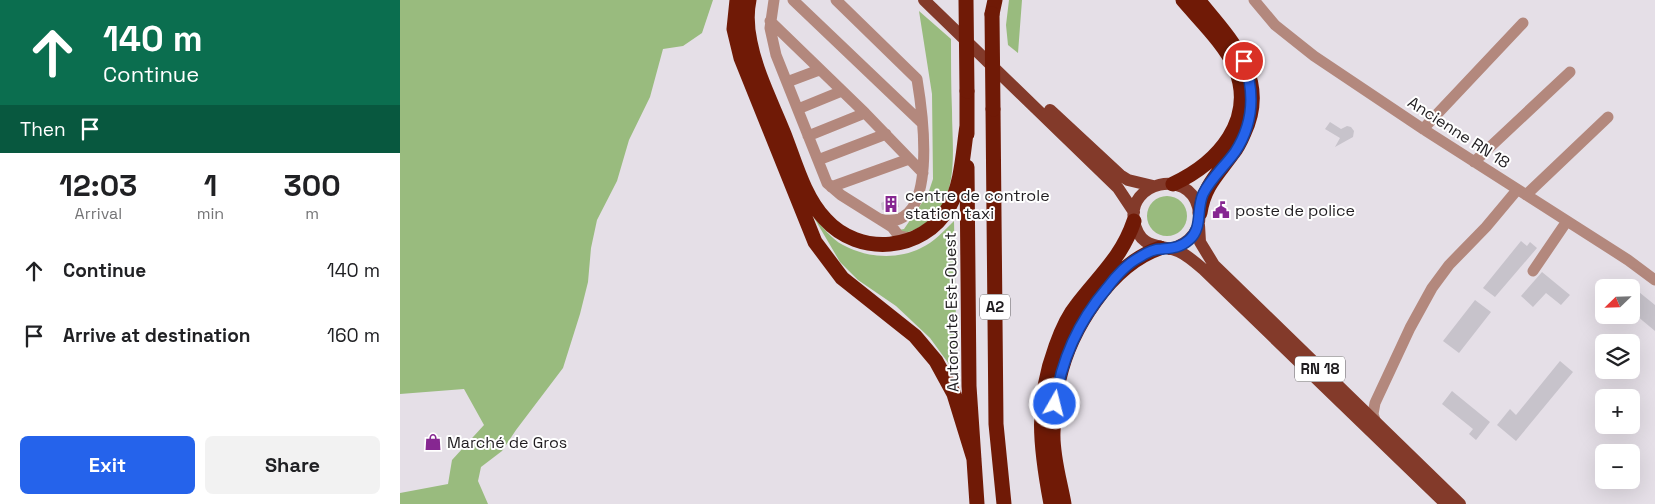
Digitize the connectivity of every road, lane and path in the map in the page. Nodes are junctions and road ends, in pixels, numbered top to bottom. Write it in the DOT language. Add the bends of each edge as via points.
graph roads {
  1 [pos="737,0"];
  2 [pos="749,0"];
  3 [pos="774,0"];
  4 [pos="793,0"];
  5 [pos="836,0"];
  6 [pos="924,0"];
  7 [pos="936,0"];
  8 [pos="966,0"];
  9 [pos="1183,0"];
  10 [pos="1198,0"];
  11 [pos="1254,0"];
  12 [pos="993,5"];
  13 [pos="770,21"];
  14 [pos="1523,23"];
  15 [pos="820,70"];
  16 [pos="1570,72"];
  17 [pos="787,82"];
  18 [pos="842,91"];
  19 [pos="798,109"];
  20 [pos="865,113"];
  21 [pos="1608,118"];
  22 [pos="922,124"];
  23 [pos="966,126"];
  24 [pos="1423,129"];
  25 [pos="886,134"];
  26 [pos="808,136"];
  27 [pos="909,159"];
  28 [pos="818,160"];
  29 [pos="1474,162"];
  30 [pos="923,173"];
  31 [pos="1174,184"];
  32 [pos="1153,186"];
  33 [pos="831,187"];
  34 [pos="1522,192"];
  35 [pos="1134,216"];
  36 [pos="1199,218"];
  37 [pos="881,221"];
  38 [pos="1567,221"];
  39 [pos="914,238"];
  40 [pos="878,244"];
  41 [pos="1165,249"];
  42 [pos="1533,271"];
  43 [pos="1655,280"];
  44 [pos="1375,403"];
  45 [pos="1358,406"];
  46 [pos="1376,423"];
  47 [pos="974,459"];
  48 [pos="977,504"];
  49 [pos="1004,504"];
  50 [pos="1051,504"];
  51 [pos="1064,504"];
  52 [pos="1446,504"];
  53 [pos="1460,504"];
  1 -- 47 [label="highway" via="734,29 741,58 815,242 842,278 915,336 936,361 954,394"];
  2 -- 40 [label="highway" via="748,31 754,61 814,204 842,234 860,242"];
  3 -- 13 [label="street"];
  4 -- 22 [label="street"];
  5 -- 22 [label="street" via="917,79"];
  6 -- 35 [label="main road" via="1118,188"];
  7 -- 32 [label="main road" via="1112,168 1128,180"];
  8 -- 23 [label="highway, Autoroute Est-Ouest / A2, bridge"];
  9 -- 31 [label="highway" via="1228,56 1238,79 1240,100 1236,124 1222,149 1197,172"];
  10 -- 36 [label="highway" via="1237,48 1249,76 1252,96 1250,120 1235,152 1204,194"];
  11 -- 24 [label="street, Ancienne RN 18" via="1294,42"];
  12 -- 49 [label="highway, A2, bridge" via="996,424"];
  13 -- 15 [label="street"];
  13 -- 17 [label="street" via="774,45"];
  14 -- 24 [label="street"];
  15 -- 17 [label="street"];
  15 -- 18 [label="street"];
  16 -- 29 [label="street"];
  17 -- 19 [label="street"];
  18 -- 19 [label="street"];
  18 -- 20 [label="street"];
  19 -- 26 [label="street"];
  20 -- 25 [label="street"];
  20 -- 26 [label="street"];
  21 -- 34 [label="street"];
  22 -- 30 [label="street"];
  23 -- 39 [label="highway" via="958,180 949,207 931,228"];
  23 -- 47 [label="highway, Autoroute Est-Ouest / A2" via="969,386"];
  24 -- 29 [label="street, Ancienne RN 18"];
  25 -- 27 [label="street"];
  25 -- 28 [label="street"];
  26 -- 28 [label="street"];
  27 -- 30 [label="street"];
  27 -- 33 [label="street"];
  28 -- 33 [label="street"];
  29 -- 34 [label="street, Ancienne RN 18"];
  30 -- 37 [label="street" via="918,198 910,210 895,220"];
  31 -- 32 [label="main road"];
  31 -- 36 [label="main road" via="1183,187 1197,202"];
  32 -- 35 [label="main road" via="1140,196"];
  33 -- 37 [label="street"];
  34 -- 38 [label="street, Ancienne RN 18"];
  34 -- 44 [label="street" via="1448,265 1410,328"];
  35 -- 41 [label="main road" via="1143,239"];
  35 -- 50 [label="highway" via="1123,248 1075,307 1066,323 1047,371 1040,434"];
  36 -- 41 [label="main road" via="1189,241"];
  36 -- 45 [label="main road, RN 18" via="1200,242 1214,265"];
  37 -- 39 [label="street" via="899,236"];
  37 -- 40 [label="street" via="889,234"];
  38 -- 42 [label="street"];
  38 -- 43 [label="street, Ancienne RN 18"];
  39 -- 40 [label="highway" via="901,243"];
  41 -- 51 [label="highway" via="1134,260 1113,280 1080,324 1066,354 1059,379 1053,435"];
  41 -- 52 [label="main road, RN 18" via="1186,255 1212,277"];
  44 -- 45 [label="street" via="1367,408"];
  44 -- 46 [label="street"];
  45 -- 46 [label="main road, RN 18"];
  46 -- 53 [label="main road, RN 18"];
  47 -- 48 [label="highway, Autoroute Est-Ouest / A2"];
}
